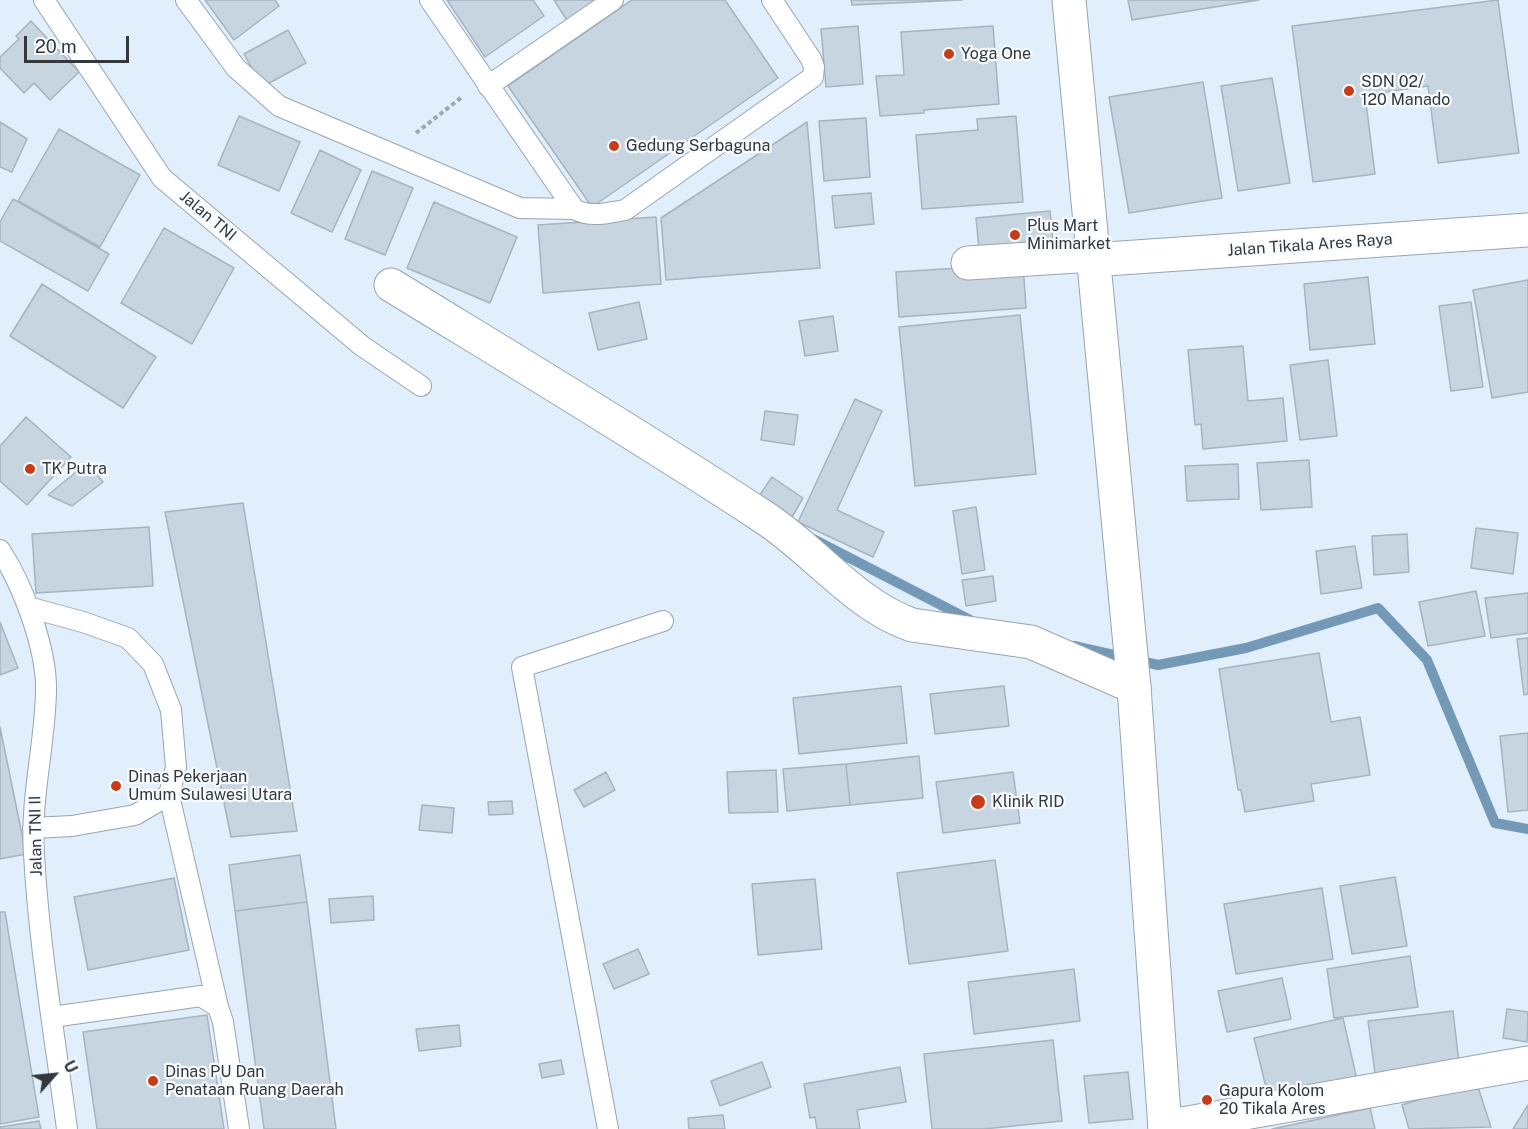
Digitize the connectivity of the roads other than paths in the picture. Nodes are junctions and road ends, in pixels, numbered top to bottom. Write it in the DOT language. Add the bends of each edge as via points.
graph roads {
  1 [pos="44,0"];
  2 [pos="186,0"];
  3 [pos="430,0"];
  4 [pos="613,0"];
  5 [pos="772,0"];
  6 [pos="1069,0"];
  7 [pos="486,83"];
  8 [pos="574,209"];
  9 [pos="1528,230"];
  10 [pos="1092,257"];
  11 [pos="968,263"];
  12 [pos="391,285"];
  13 [pos="421,386"];
  14 [pos="0,550"];
  15 [pos="28,607"];
  16 [pos="663,621"];
  17 [pos="1133,683"];
  18 [pos="169,795"];
  19 [pos="33,828"];
  20 [pos="218,1007"];
  21 [pos="52,1017"];
  22 [pos="1528,1063"];
  23 [pos="1165,1128"];
  24 [pos="67,1129"];
  25 [pos="239,1129"];
  26 [pos="608,1129"];
  1 -- 13 [label="lane, Jalan TNI" via="162,177 362,345"];
  2 -- 8 [label="lane" via="236,68 279,106 519,208"];
  3 -- 7 [label="lane"];
  4 -- 7 [label="lane"];
  5 -- 8 [label="lane" via="811,59 813,77 625,210 584,215"];
  6 -- 10 [label="street"];
  7 -- 8 [label="lane"];
  9 -- 10 [label="street, Jalan Tikala Ares Raya"];
  10 -- 11 [label="street, Jalan Tikala Ares Raya"];
  10 -- 17 [label="street"];
  12 -- 17 [label="street" via="762,516 872,606 912,625 1031,642"];
  14 -- 15 [label="lane, Jalan TNI II"];
  15 -- 18 [label="lane" via="128,638 153,663 171,710 176,767"];
  15 -- 19 [label="lane, Jalan TNI II" via="46,688"];
  16 -- 26 [label="lane" via="522,667"];
  17 -- 23 [label="street"];
  18 -- 19 [label="lane" via="135,815"];
  18 -- 20 [label="lane"];
  19 -- 21 [label="lane, Jalan TNI II"];
  20 -- 21 [label="lane" via="201,996"];
  20 -- 25 [label="lane"];
  21 -- 24 [label="lane, Jalan TNI II"];
  22 -- 23 [label="street"];
}
